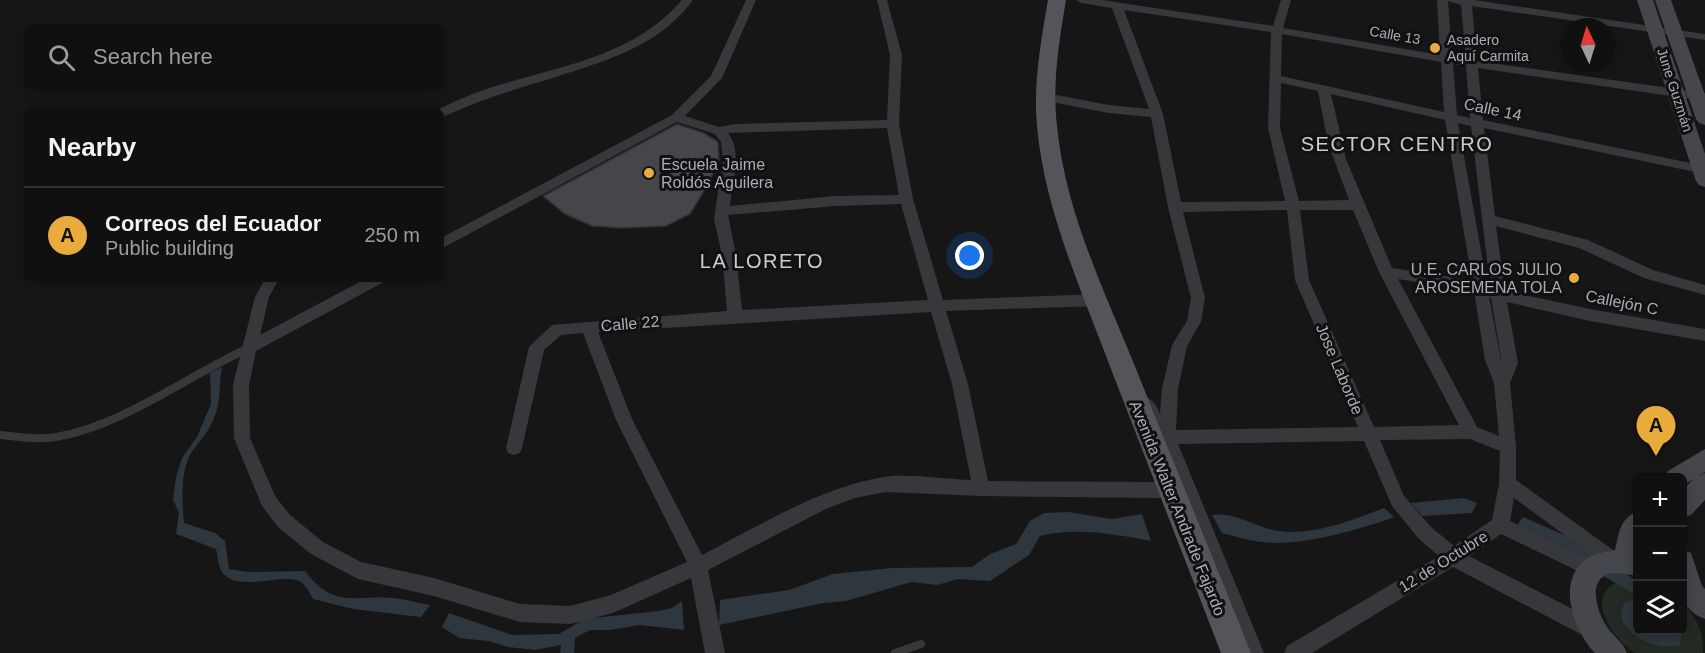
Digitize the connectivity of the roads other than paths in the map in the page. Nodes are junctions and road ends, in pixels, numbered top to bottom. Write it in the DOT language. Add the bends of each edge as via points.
graph roads {
  1 [pos="688,0"];
  2 [pos="751,0"];
  3 [pos="882,0"];
  4 [pos="1057,0"];
  5 [pos="1081,0"];
  6 [pos="1286,0"];
  7 [pos="1442,0"];
  8 [pos="1452,0"];
  9 [pos="1645,0"];
  10 [pos="1663,0"];
  11 [pos="1466,1"];
  12 [pos="1117,6"];
  13 [pos="1276,30"];
  14 [pos="1655,30"];
  15 [pos="1674,33"];
  16 [pos="1705,37"];
  17 [pos="1447,59"];
  18 [pos="1473,64"];
  19 [pos="1275,78"];
  20 [pos="1324,88"];
  21 [pos="1676,93"];
  22 [pos="1047,97"];
  23 [pos="1701,97"];
  24 [pos="444,111"];
  25 [pos="1157,114"];
  26 [pos="676,117"];
  27 [pos="1451,117"];
  28 [pos="1705,119"];
  29 [pos="1477,123"];
  30 [pos="892,124"];
  31 [pos="719,132"];
  32 [pos="1704,173"];
  33 [pos="906,199"];
  34 [pos="1293,205"];
  35 [pos="1357,205"];
  36 [pos="1175,207"];
  37 [pos="722,211"];
  38 [pos="1490,219"];
  39 [pos="444,242"];
  40 [pos="1386,272"];
  41 [pos="271,282"];
  42 [pos="371,282"];
  43 [pos="1481,287"];
  44 [pos="1705,290"];
  45 [pos="1498,295"];
  46 [pos="1096,300"];
  47 [pos="936,304"];
  48 [pos="735,315"];
  49 [pos="588,327"];
  50 [pos="1705,335"];
  51 [pos="249,348"];
  52 [pos="1121,363"];
  53 [pos="1502,383"];
  54 [pos="1471,432"];
  55 [pos="1367,434"];
  56 [pos="0,435"];
  57 [pos="1167,437"];
  58 [pos="1508,447"];
  59 [pos="514,448"];
  60 [pos="1705,459"];
  61 [pos="1682,473"];
  62 [pos="1508,484"];
  63 [pos="1705,484"];
  64 [pos="981,488"];
  65 [pos="1160,490"];
  66 [pos="1687,503"];
  67 [pos="1500,525"];
  68 [pos="1634,527"];
  69 [pos="1453,557"];
  70 [pos="1617,564"];
  71 [pos="698,566"];
  72 [pos="1687,574"];
  73 [pos="1693,594"];
  74 [pos="1593,630"];
  75 [pos="921,644"];
  76 [pos="1611,652"];
  77 [pos="715,653"];
  78 [pos="895,653"];
  79 [pos="1223,653"];
  80 [pos="1236,653"];
  81 [pos="1254,653"];
  82 [pos="1294,653"];
  1 -- 24 [label="street" via="680,12 634,46"];
  2 -- 26 [label="street" via="716,78"];
  3 -- 30 [label="street" via="896,55"];
  4 -- 22 [label="main road, Avenida Walter Andrade Fajardo"];
  5 -- 12 [label="street, Calle 13"];
  6 -- 13 [label="street, Jose Laborde"];
  7 -- 17 [label="street, 12 de Octubre"];
  8 -- 11 [label="street"];
  9 -- 14 [label="street, June Guzmán"];
  10 -- 15 [label="street, June Guzmán"];
  11 -- 14 [label="street"];
  11 -- 18 [label="street, 12 de Octubre"];
  12 -- 13 [label="street, Calle 13"];
  12 -- 25 [label="street"];
  13 -- 17 [label="street, Calle 13"];
  13 -- 19 [label="street, Jose Laborde"];
  14 -- 15 [label="street"];
  14 -- 21 [label="street, June Guzmán"];
  15 -- 16 [label="street"];
  15 -- 23 [label="street, June Guzmán"];
  17 -- 18 [label="street, Calle 13"];
  17 -- 27 [label="street, 12 de Octubre"];
  18 -- 21 [label="street, Calle 13"];
  18 -- 29 [label="street, 12 de Octubre"];
  19 -- 20 [label="street, Calle 14"];
  19 -- 34 [label="street, Jose Laborde" via="1274,128"];
  20 -- 27 [label="street, Calle 14"];
  20 -- 35 [label="street" via="1328,124"];
  21 -- 23 [label="street, Calle 13"];
  21 -- 32 [label="street, June Guzmán"];
  22 -- 25 [label="street"];
  22 -- 46 [label="main road, Avenida Walter Andrade Fajardo" via="1047,127 1056,178"];
  23 -- 28 [label="street, June Guzmán"];
  25 -- 36 [label="street"];
  26 -- 31 [label="street"];
  26 -- 39 [label="street"];
  27 -- 29 [label="street, Calle 14"];
  27 -- 43 [label="street, 12 de Octubre"];
  29 -- 32 [label="street, Calle 14"];
  29 -- 38 [label="street, 12 de Octubre"];
  30 -- 31 [label="street" via="736,128"];
  30 -- 33 [label="street"];
  31 -- 37 [label="street" via="727,141 729,160"];
  33 -- 37 [label="street"];
  33 -- 47 [label="street"];
  34 -- 35 [label="street"];
  34 -- 36 [label="street"];
  34 -- 55 [label="street, Jose Laborde" via="1302,280"];
  35 -- 40 [label="street"];
  36 -- 57 [label="street" via="1198,298 1194,322 1180,345 1170,389"];
  37 -- 48 [label="street"];
  38 -- 44 [label="street" via="1583,244 1649,274"];
  38 -- 45 [label="street, 12 de Octubre"];
  40 -- 43 [label="street, Callejón C"];
  40 -- 54 [label="street"];
  41 -- 51 [label="street" via="260,304"];
  42 -- 51 [label="street"];
  43 -- 45 [label="street, Callejón C"];
  43 -- 53 [label="street, 12 de Octubre" via="1493,360"];
  45 -- 50 [label="street, Callejón C"];
  45 -- 53 [label="street, 12 de Octubre" via="1510,363"];
  46 -- 47 [label="street, Calle 22"];
  46 -- 52 [label="main road, Avenida Walter Andrade Fajardo"];
  47 -- 48 [label="street, Calle 22"];
  47 -- 64 [label="street" via="960,384"];
  48 -- 49 [label="street, Calle 22"];
  49 -- 59 [label="street" via="557,329 537,347"];
  49 -- 71 [label="street, Calle 22" via="624,420"];
  51 -- 56 [label="lane" via="125,412 59,437"];
  51 -- 71 [label="street" via="241,385 242,438 268,501 284,521 317,548 358,570 434,587 520,613 570,615 613,604"];
  52 -- 57 [label="street, Avenida Walter Andrade Fajardo"];
  52 -- 65 [label="street, Avenida Walter Andrade Fajardo" via="1138,437"];
  52 -- 80 [label="main road, Avenida Walter Andrade Fajardo"];
  53 -- 58 [label="street, 12 de Octubre"];
  54 -- 55 [label="street"];
  54 -- 58 [label="street"];
  55 -- 57 [label="street"];
  55 -- 69 [label="street, Jose Laborde" via="1398,501"];
  57 -- 81 [label="street, Avenida Walter Andrade Fajardo"];
  58 -- 62 [label="street, 12 de Octubre"];
  60 -- 61 [label="street"];
  62 -- 67 [label="street, 12 de Octubre"];
  62 -- 70 [label="street"];
  63 -- 66 [label="street"];
  64 -- 65 [label="street"];
  64 -- 71 [label="street" via="886,484 854,492 820,504"];
  65 -- 79 [label="street, Avenida Walter Andrade Fajardo"];
  67 -- 69 [label="street, 12 de Octubre"];
  67 -- 70 [label="street"];
  68 -- 70 [label="street"];
  69 -- 74 [label="street, Jose Laborde"];
  69 -- 82 [label="street, 12 de Octubre"];
  70 -- 74 [label="street" via="1584,579 1580,593"];
  71 -- 77 [label="street, Calle 22"];
  72 -- 73 [label="street"];
  74 -- 76 [label="street"];
  75 -- 78 [label="lane"];
}
